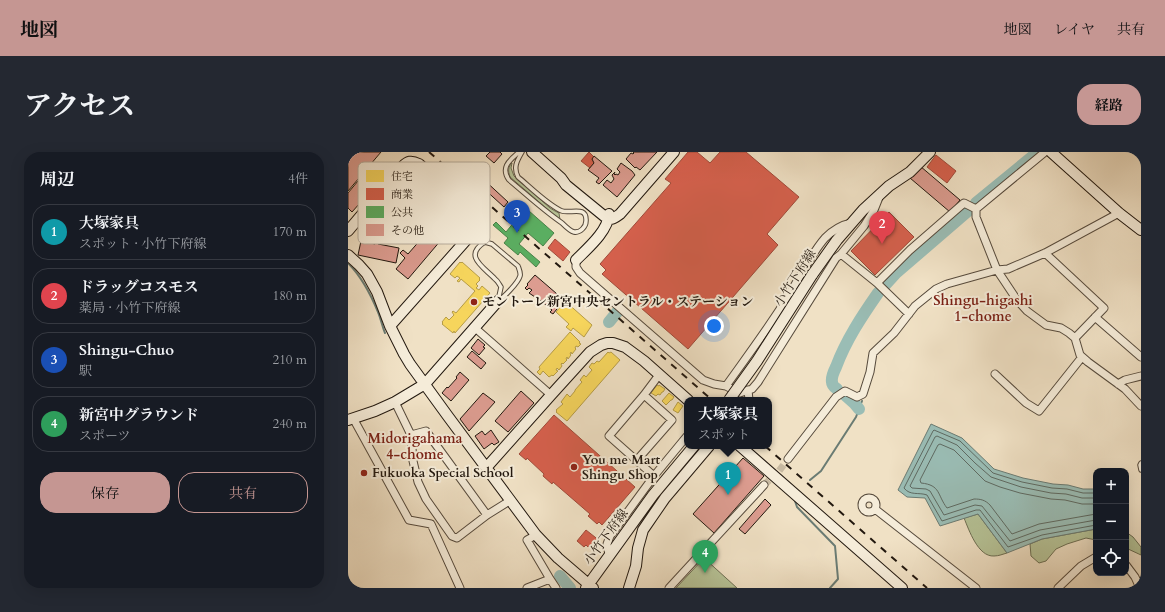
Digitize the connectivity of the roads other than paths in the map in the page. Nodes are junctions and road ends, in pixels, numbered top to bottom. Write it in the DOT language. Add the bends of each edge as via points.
graph roads {
  1 [pos="519,152"];
  2 [pos="522,152"];
  3 [pos="532,152"];
  4 [pos="669,152"];
  5 [pos="674,152"];
  6 [pos="922,152"];
  7 [pos="930,152"];
  8 [pos="1045,152"];
  9 [pos="1051,152"];
  10 [pos="895,182"];
  11 [pos="881,193"];
  12 [pos="976,209"];
  13 [pos="1120,213"];
  14 [pos="609,216"];
  15 [pos="358,219"];
  16 [pos="852,223"];
  17 [pos="1141,230"];
  18 [pos="348,231"];
  19 [pos="490,243"];
  20 [pos="463,244"];
  21 [pos="481,244"];
  22 [pos="1045,253"];
  23 [pos="841,254"];
  24 [pos="348,255"];
  25 [pos="576,260"];
  26 [pos="997,270"];
  27 [pos="877,283"];
  28 [pos="498,301"];
  29 [pos="909,314"];
  30 [pos="1095,317"];
  31 [pos="390,326"];
  32 [pos="474,327"];
  33 [pos="1075,338"];
  34 [pos="1082,357"];
  35 [pos="1141,357"];
  36 [pos="995,374"];
  37 [pos="659,375"];
  38 [pos="1141,376"];
  39 [pos="424,384"];
  40 [pos="1118,384"];
  41 [pos="726,386"];
  42 [pos="748,390"];
  43 [pos="551,394"];
  44 [pos="644,395"];
  45 [pos="685,397"];
  46 [pos="731,397"];
  47 [pos="749,397"];
  48 [pos="395,402"];
  49 [pos="1141,406"];
  50 [pos="351,419"];
  51 [pos="411,435"];
  52 [pos="684,440"];
  53 [pos="691,449"];
  54 [pos="706,449"];
  55 [pos="743,449"];
  56 [pos="788,459"];
  57 [pos="637,460"];
  58 [pos="1141,463"];
  59 [pos="486,468"];
  60 [pos="1141,470"];
  61 [pos="654,476"];
  62 [pos="764,485"];
  63 [pos="510,500"];
  64 [pos="875,509"];
  65 [pos="487,515"];
  66 [pos="536,535"];
  67 [pos="609,555"];
  68 [pos="1093,559"];
  69 [pos="1129,569"];
  70 [pos="550,579"];
  71 [pos="589,587"];
  72 [pos="460,588"];
  73 [pos="527,588"];
  74 [pos="556,588"];
  75 [pos="629,588"];
  76 [pos="669,588"];
  77 [pos="902,588"];
  78 [pos="976,588"];
  79 [pos="1058,588"];
  80 [pos="1140,588"];
  1 -- 2 [label="lane" via="505,168 509,180 573,232 583,229 587,222 581,211 564,212 555,208 518,177 515,172 516,164"];
  3 -- 14 [label="street" via="596,210"];
  4 -- 14 [label="street" via="620,209"];
  5 -- 14 [label="street" via="620,214 614,218"];
  6 -- 10 [label="street, 小竹下府線"];
  7 -- 10 [label="street, 小竹下府線" via="910,172"];
  8 -- 12 [label="street"];
  9 -- 13 [label="street"];
  10 -- 11 [label="street, 小竹下府線"];
  11 -- 16 [label="street, 小竹下府線"];
  11 -- 23 [label="street" via="864,226"];
  12 -- 26 [label="street" via="976,217"];
  12 -- 27 [label="street" via="964,202"];
  13 -- 17 [label="street"];
  13 -- 22 [label="street"];
  14 -- 25 [label="street" via="605,229"];
  15 -- 18 [label="street"];
  16 -- 41 [label="street" via="842,225 826,238"];
  16 -- 46 [label="street, 小竹下府線, bridge" via="812,275"];
  19 -- 28 [label="lane" via="520,270 518,280"];
  20 -- 31 [label="street"];
  21 -- 28 [label="lane" via="475,258 501,287"];
  22 -- 26 [label="street" via="1008,269"];
  22 -- 30 [label="street" via="1104,308"];
  23 -- 27 [label="street"];
  23 -- 42 [label="street" via="824,275 758,382"];
  24 -- 31 [label="street" via="370,278"];
  25 -- 41 [label="street" via="580,273 703,380"];
  26 -- 29 [label="street" via="936,289"];
  26 -- 33 [label="street" via="1026,311 1046,325 1061,328"];
  27 -- 29 [label="street"];
  28 -- 32 [label="street"];
  29 -- 56 [label="street" via="873,353 863,394 857,397 845,391 836,397"];
  30 -- 33 [label="street"];
  30 -- 35 [label="street"];
  31 -- 39 [label="street"];
  32 -- 39 [label="street"];
  32 -- 43 [label="street"];
  33 -- 34 [label="street"];
  34 -- 36 [label="street" via="1039,411 1026,403"];
  34 -- 40 [label="street"];
  37 -- 43 [label="street" via="625,347 607,343 590,352"];
  37 -- 44 [label="street"];
  37 -- 45 [label="street"];
  38 -- 40 [label="street"];
  39 -- 48 [label="street"];
  39 -- 59 [label="street"];
  40 -- 49 [label="street"];
  41 -- 42 [label="street" via="740,392"];
  42 -- 47 [label="street"];
  43 -- 59 [label="street"];
  44 -- 57 [label="street" via="672,420"];
  44 -- 57 [label="street" via="609,436"];
  48 -- 50 [label="street"];
  48 -- 51 [label="street"];
  50 -- 72 [label="street" via="409,520 431,524"];
  51 -- 65 [label="street" via="426,430"];
  51 -- 65 [label="street" via="418,482 426,499 452,536 458,538"];
  52 -- 61 [label="street"];
  53 -- 67 [label="street, 小竹下府線" via="653,495"];
  54 -- 75 [label="street" via="665,498 643,530"];
  55 -- 77 [label="street"];
  57 -- 61 [label="street"];
  58 -- 60 [label="lane"];
  59 -- 63 [label="street"];
  61 -- 67 [label="street" via="610,536 607,544"];
  62 -- 76 [label="street"];
  63 -- 65 [label="street"];
  63 -- 66 [label="street"];
  64 -- 78 [label="street"];
  66 -- 70 [label="street" via="527,540"];
  66 -- 71 [label="street"];
  67 -- 71 [label="street, 小竹下府線"];
  68 -- 79 [label="street" via="1081,566"];
  69 -- 80 [label="street"];
  70 -- 73 [label="street"];
  70 -- 74 [label="street"];
}
